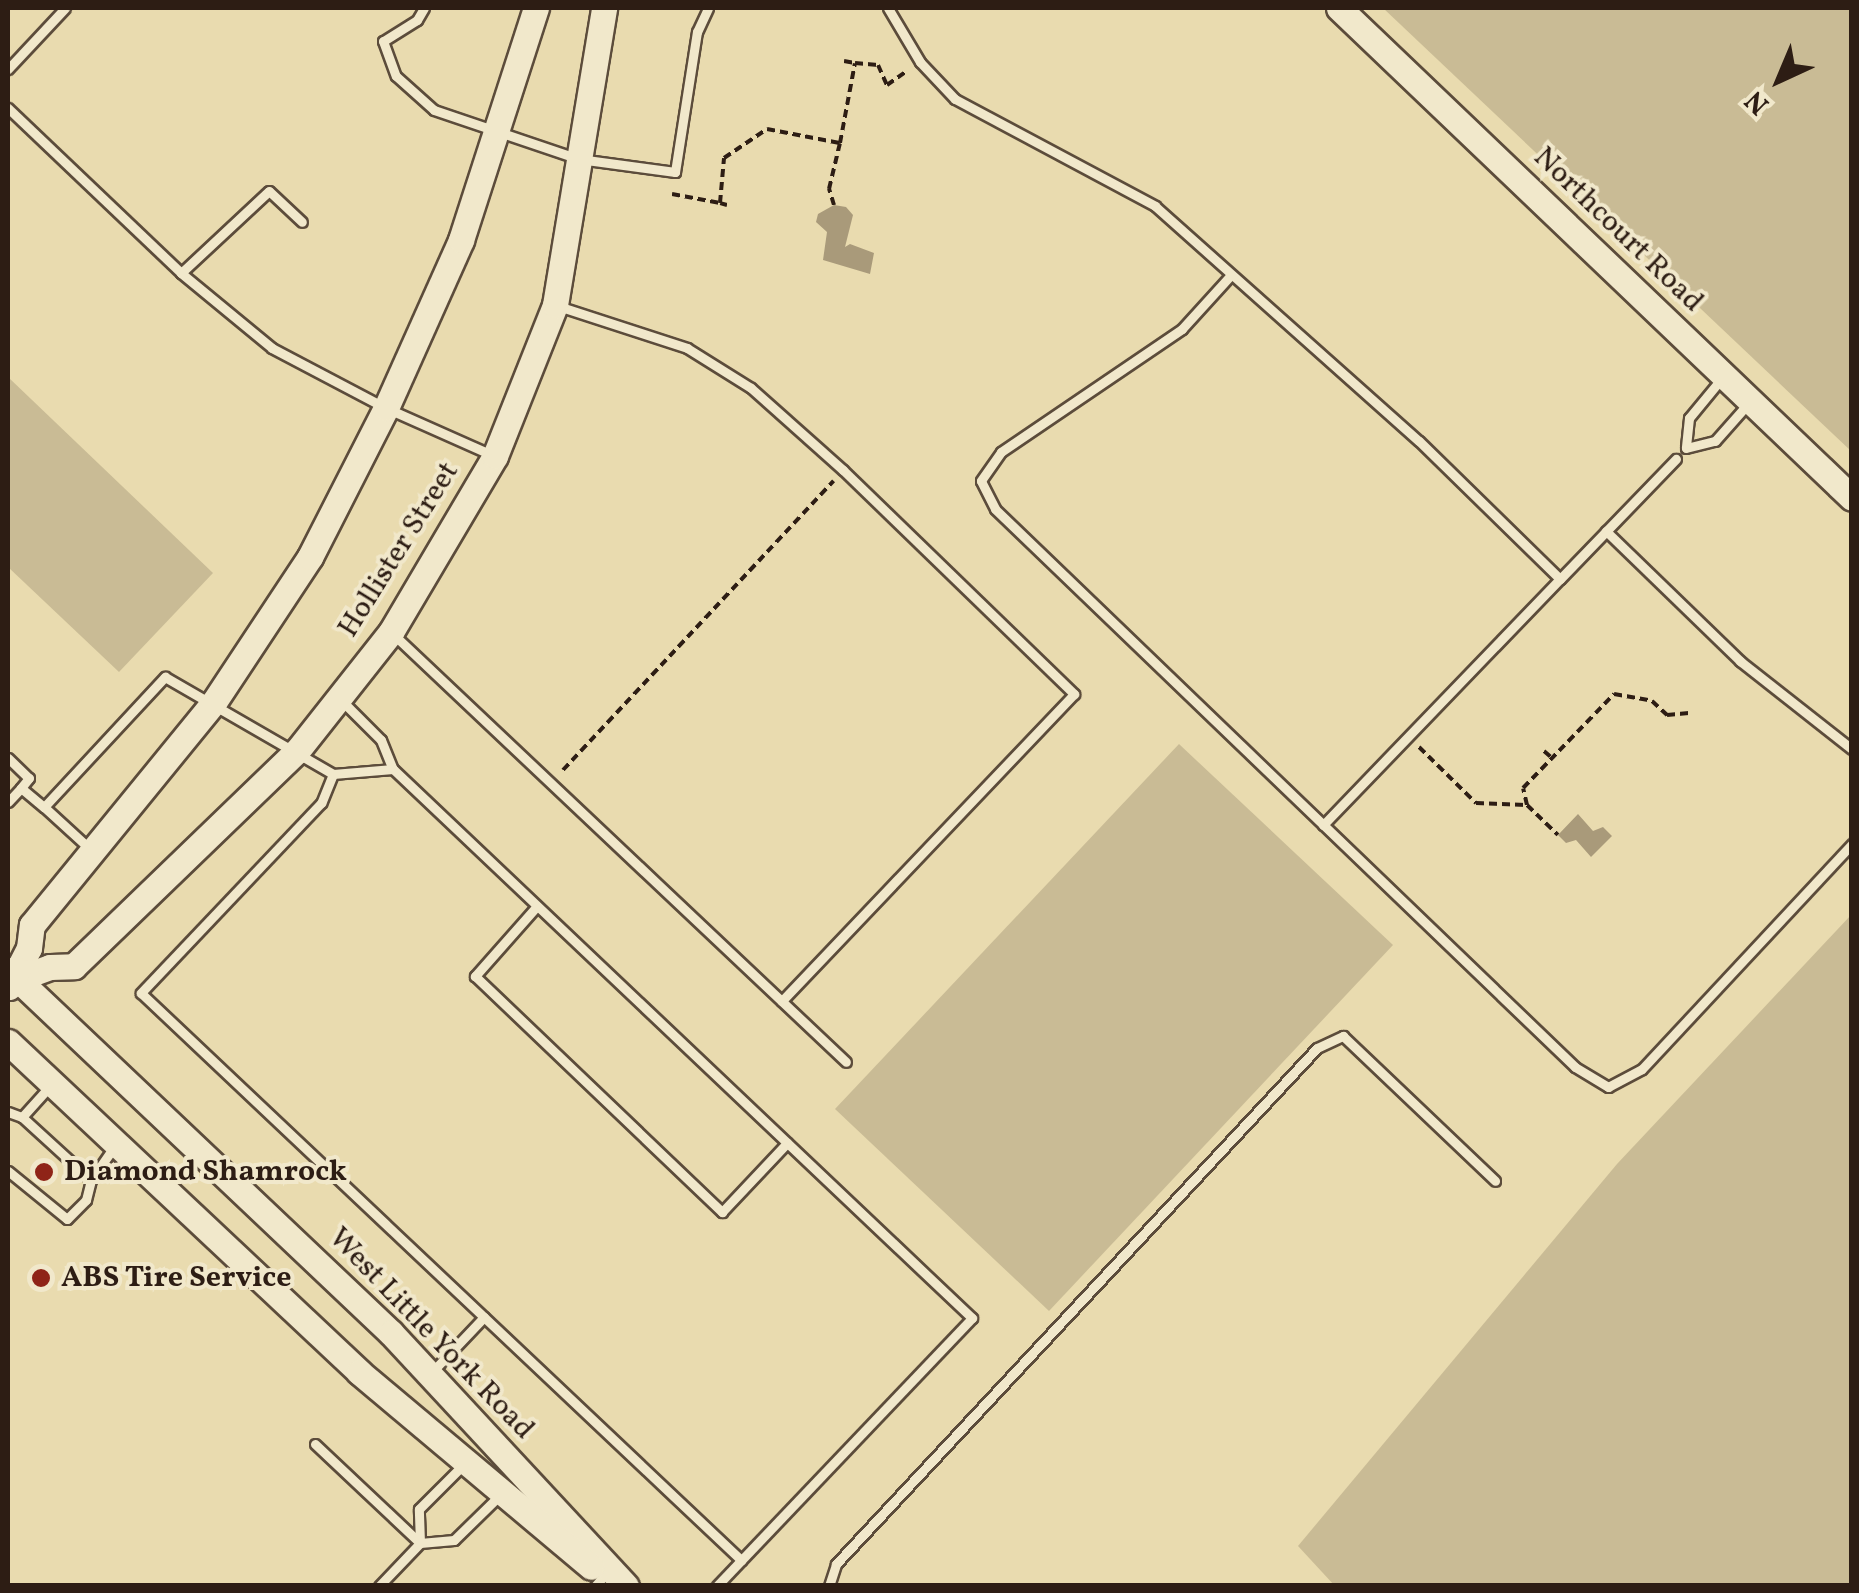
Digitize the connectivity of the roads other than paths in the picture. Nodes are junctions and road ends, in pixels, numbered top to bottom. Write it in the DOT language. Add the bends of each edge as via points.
graph roads {
  1 [pos="65,8"];
  2 [pos="424,8"];
  3 [pos="536,8"];
  4 [pos="604,8"];
  5 [pos="708,8"];
  6 [pos="888,8"];
  7 [pos="1339,8"];
  8 [pos="8,69"];
  9 [pos="8,108"];
  10 [pos="497,130"];
  11 [pos="579,159"];
  12 [pos="302,222"];
  13 [pos="181,273"];
  14 [pos="1230,276"];
  15 [pos="555,305"];
  16 [pos="1724,376"];
  17 [pos="1750,402"];
  18 [pos="386,408"];
  19 [pos="494,456"];
  20 [pos="1676,458"];
  21 [pos="1852,498"];
  22 [pos="1606,531"];
  23 [pos="1560,579"];
  24 [pos="392,632"];
  25 [pos="339,698"];
  26 [pos="214,702"];
  27 [pos="1852,749"];
  28 [pos="297,751"];
  29 [pos="8,758"];
  30 [pos="394,769"];
  31 [pos="333,774"];
  32 [pos="21,788"];
  33 [pos="8,802"];
  34 [pos="44,807"];
  35 [pos="1324,825"];
  36 [pos="1852,844"];
  37 [pos="95,854"];
  38 [pos="538,906"];
  39 [pos="11,979"];
  40 [pos="782,1001"];
  41 [pos="8,1042"];
  42 [pos="846,1062"];
  43 [pos="52,1084"];
  44 [pos="8,1112"];
  45 [pos="22,1117"];
  46 [pos="788,1143"];
  47 [pos="116,1144"];
  48 [pos="8,1170"];
  49 [pos="91,1180"];
  50 [pos="1495,1181"];
  51 [pos="484,1317"];
  52 [pos="430,1374"];
  53 [pos="315,1444"];
  54 [pos="465,1462"];
  55 [pos="502,1493"];
  56 [pos="420,1543"];
  57 [pos="741,1560"];
  58 [pos="609,1583"];
  59 [pos="379,1586"];
  60 [pos="717,1586"];
  61 [pos="829,1586"];
  1 -- 8 [label="lane"];
  2 -- 10 [label="lane" via="383,41 396,76 434,110"];
  3 -- 10 [label="main road"];
  4 -- 11 [label="main road, Hollister Street"];
  5 -- 11 [label="lane" via="698,32 676,172"];
  6 -- 14 [label="lane" via="920,62 955,99 1155,206"];
  7 -- 16 [label="main road, Northcourt Road"];
  9 -- 13 [label="lane"];
  10 -- 11 [label="lane"];
  10 -- 18 [label="main road" via="461,240"];
  11 -- 15 [label="main road, Hollister Street"];
  12 -- 13 [label="lane" via="269,191"];
  13 -- 18 [label="lane" via="272,348"];
  14 -- 23 [label="lane" via="1419,441"];
  14 -- 35 [label="lane" via="1182,328 1001,452 981,482 995,510"];
  15 -- 19 [label="main road, Hollister Street"];
  15 -- 40 [label="lane" via="686,348 751,388 1074,694"];
  16 -- 17 [label="main road, Northcourt Road"];
  16 -- 17 [label="lane" via="1688,418 1686,448 1714,441"];
  17 -- 21 [label="main road, Northcourt Road"];
  18 -- 19 [label="lane"];
  18 -- 26 [label="main road" via="310,557"];
  19 -- 24 [label="main road, Hollister Street"];
  20 -- 22 [label="lane"];
  22 -- 23 [label="lane"];
  22 -- 27 [label="lane" via="1740,661"];
  23 -- 35 [label="lane"];
  24 -- 25 [label="main road, Hollister Street"];
  24 -- 40 [label="lane"];
  25 -- 28 [label="main road, Hollister Street"];
  25 -- 30 [label="lane" via="381,740"];
  26 -- 28 [label="lane"];
  26 -- 34 [label="lane" via="165,677"];
  26 -- 37 [label="main road"];
  28 -- 31 [label="lane"];
  28 -- 39 [label="main road, Hollister Street" via="74,966"];
  29 -- 32 [label="lane" via="29,778"];
  30 -- 31 [label="lane"];
  30 -- 38 [label="lane"];
  31 -- 51 [label="lane" via="321,803 141,993"];
  32 -- 33 [label="lane"];
  32 -- 34 [label="lane"];
  34 -- 37 [label="lane"];
  35 -- 36 [label="lane" via="1575,1067 1608,1087 1642,1069"];
  37 -- 39 [label="main road" via="32,925"];
  38 -- 46 [label="lane"];
  38 -- 46 [label="lane" via="475,976 722,1212"];
  39 -- 52 [label="main road, West Little York Road"];
  40 -- 42 [label="lane"];
  41 -- 43 [label="main road, West Little York Road"];
  43 -- 45 [label="lane"];
  43 -- 47 [label="main road, West Little York Road"];
  44 -- 45 [label="lane"];
  45 -- 49 [label="lane"];
  46 -- 57 [label="lane" via="972,1318"];
  47 -- 49 [label="lane"];
  47 -- 54 [label="main road, West Little York Road" via="318,1335"];
  48 -- 49 [label="lane" via="67,1220 86,1200"];
  50 -- 61 [label="lane" via="1343,1036 1317,1048 836,1564"];
  51 -- 52 [label="lane"];
  51 -- 57 [label="lane"];
  52 -- 58 [label="main road, West Little York Road"];
  53 -- 56 [label="lane"];
  54 -- 55 [label="main road, West Little York Road"];
  54 -- 56 [label="lane" via="419,1510"];
  55 -- 56 [label="lane" via="454,1540"];
  55 -- 58 [label="main road, West Little York Road"];
  56 -- 59 [label="lane"];
  57 -- 60 [label="lane"];
}
